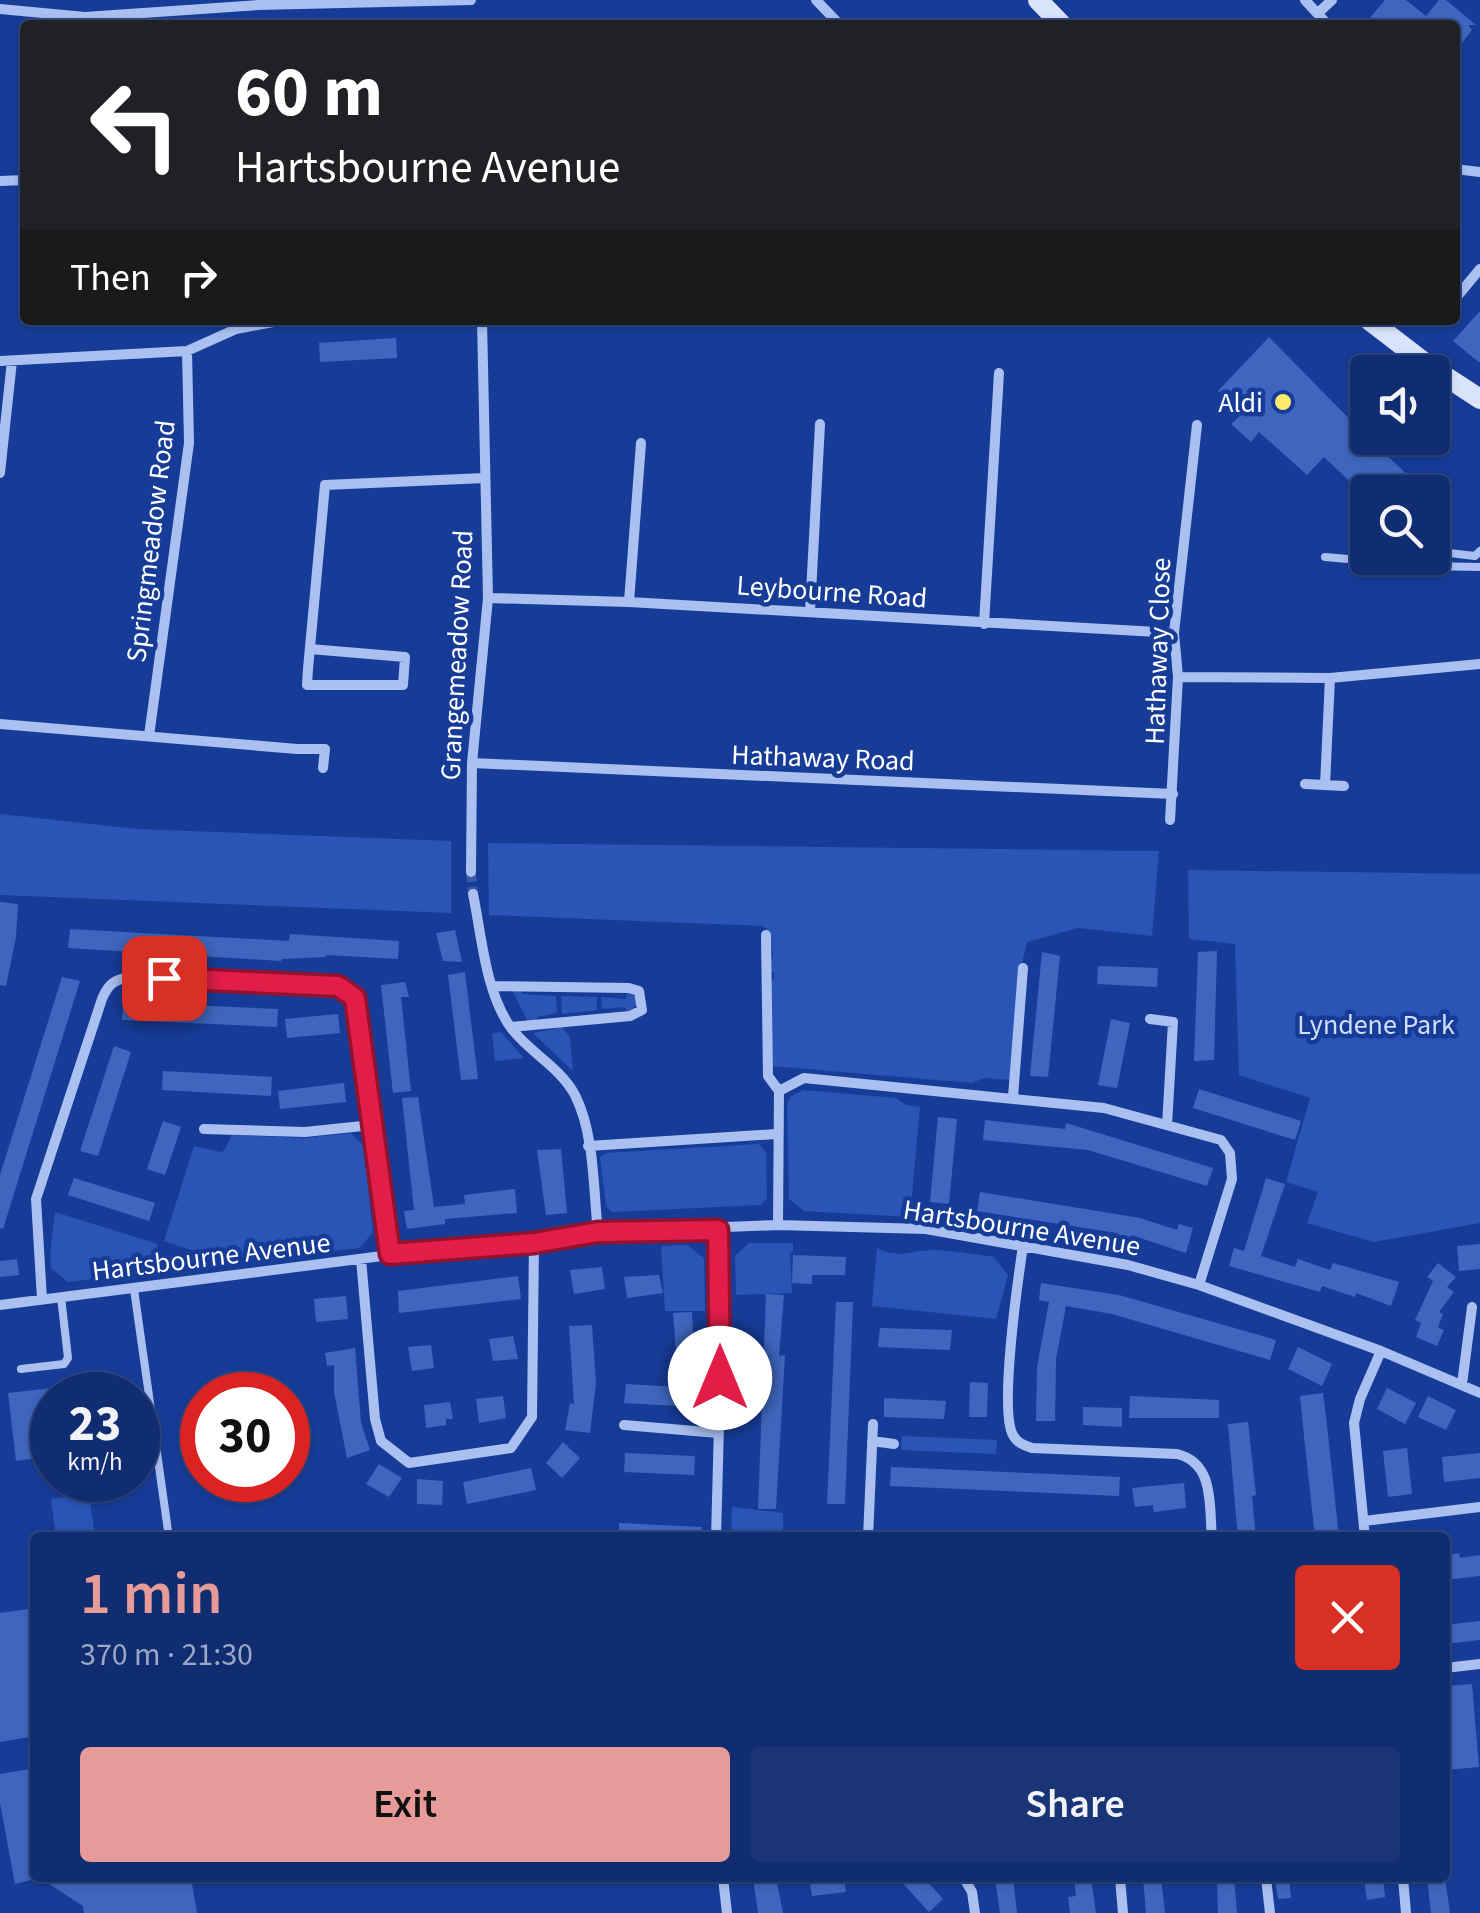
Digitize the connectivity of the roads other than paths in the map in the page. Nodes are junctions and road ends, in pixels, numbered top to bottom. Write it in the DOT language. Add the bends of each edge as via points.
graph roads {
  1 [pos="470,0"];
  2 [pos="816,0"];
  3 [pos="1038,0"];
  4 [pos="1305,0"];
  5 [pos="1332,0"];
  6 [pos="438,1"];
  7 [pos="258,3"];
  8 [pos="0,9"];
  9 [pos="1318,14"];
  10 [pos="835,20"];
  11 [pos="1057,20"];
  12 [pos="1323,20"];
  13 [pos="1480,269"];
  14 [pos="1460,293"];
  15 [pos="257,325"];
  16 [pos="482,325"];
  17 [pos="1375,325"];
  18 [pos="188,350"];
  19 [pos="1411,355"];
  20 [pos="6,360"];
  21 [pos="999,373"];
  22 [pos="1450,384"];
  23 [pos="1480,400"];
  24 [pos="820,424"];
  25 [pos="1197,425"];
  26 [pos="641,443"];
  27 [pos="0,473"];
  28 [pos="486,478"];
  29 [pos="1480,551"];
  30 [pos="1450,553"];
  31 [pos="1325,557"];
  32 [pos="1480,567"];
  33 [pos="488,598"];
  34 [pos="629,602"];
  35 [pos="810,612"];
  36 [pos="984,624"];
  37 [pos="1174,633"];
  38 [pos="310,649"];
  39 [pos="1480,664"];
  40 [pos="1178,677"];
  41 [pos="1330,678"];
  42 [pos="0,724"];
  43 [pos="149,736"];
  44 [pos="472,763"];
  45 [pos="323,768"];
  46 [pos="1305,784"];
  47 [pos="1325,786"];
  48 [pos="1344,786"];
  49 [pos="1173,794"];
  50 [pos="1170,820"];
  51 [pos="471,872"];
  52 [pos="473,894"];
  53 [pos="766,935"];
  54 [pos="1023,968"];
  55 [pos="492,986"];
  56 [pos="1150,1019"];
  57 [pos="511,1027"];
  58 [pos="780,1092"];
  59 [pos="1013,1097"];
  60 [pos="372,1124"];
  61 [pos="1167,1125"];
  62 [pos="204,1129"];
  63 [pos="776,1134"];
  64 [pos="588,1146"];
  65 [pos="778,1225"];
  66 [pos="718,1230"];
  67 [pos="598,1232"];
  68 [pos="534,1243"];
  69 [pos="1023,1246"];
  70 [pos="390,1254"];
  71 [pos="361,1259"];
  72 [pos="1199,1285"];
  73 [pos="134,1289"];
  74 [pos="60,1297"];
  75 [pos="42,1299"];
  76 [pos="0,1305"];
  77 [pos="1472,1307"];
  78 [pos="1381,1351"];
  79 [pos="22,1369"];
  80 [pos="1462,1384"];
  81 [pos="1480,1393"];
  82 [pos="873,1424"];
  83 [pos="624,1425"];
  84 [pos="718,1434"];
  85 [pos="872,1441"];
  86 [pos="894,1444"];
  87 [pos="1480,1507"];
  88 [pos="1364,1521"];
  89 [pos="168,1532"];
  90 [pos="716,1532"];
  91 [pos="868,1532"];
  92 [pos="1211,1532"];
  93 [pos="1365,1532"];
  94 [pos="1480,1664"];
  95 [pos="1450,1667"];
  96 [pos="723,1882"];
  97 [pos="966,1882"];
  98 [pos="1120,1882"];
  99 [pos="1266,1882"];
  100 [pos="1403,1882"];
  101 [pos="727,1913"];
  102 [pos="975,1913"];
  103 [pos="1123,1913"];
  104 [pos="1270,1913"];
  105 [pos="1406,1913"];
  1 -- 6 [label="street"];
  2 -- 10 [label="street"];
  3 -- 11 [label="street"];
  4 -- 9 [label="street"];
  5 -- 9 [label="street"];
  6 -- 7 [label="street"];
  7 -- 8 [label="street" via="85,17"];
  9 -- 12 [label="street"];
  13 -- 14 [label="street"];
  15 -- 18 [label="street"];
  16 -- 28 [label="street, Grangemeadow Road"];
  17 -- 19 [label="street"];
  18 -- 20 [label="street"];
  18 -- 43 [label="street, Springmeadow Road" via="189,443"];
  20 -- 27 [label="street"];
  21 -- 36 [label="street"];
  22 -- 23 [label="street"];
  24 -- 35 [label="street"];
  25 -- 37 [label="street, Hathaway Close"];
  26 -- 34 [label="street"];
  28 -- 33 [label="street, Grangemeadow Road"];
  28 -- 38 [label="street" via="326,485"];
  29 -- 30 [label="lane"];
  31 -- 32 [label="lane"];
  33 -- 34 [label="street, Leybourne Road"];
  33 -- 44 [label="street, Grangemeadow Road"];
  34 -- 35 [label="street, Leybourne Road"];
  35 -- 36 [label="street, Leybourne Road"];
  36 -- 37 [label="street, Leybourne Road"];
  37 -- 40 [label="street, Hathaway Close"];
  38 -- 38 [label="street" via="307,686 403,685 406,657"];
  39 -- 41 [label="street"];
  40 -- 41 [label="street"];
  40 -- 49 [label="street, Hathaway Close"];
  41 -- 47 [label="street"];
  42 -- 43 [label="street"];
  43 -- 45 [label="street" via="325,749"];
  44 -- 49 [label="street, Hathaway Road"];
  44 -- 51 [label="street, Grangemeadow Road"];
  46 -- 47 [label="street"];
  47 -- 48 [label="street"];
  49 -- 50 [label="street, Hathaway Close"];
  52 -- 55 [label="street"];
  53 -- 58 [label="street" via="768,1076"];
  54 -- 59 [label="street"];
  55 -- 57 [label="street"];
  55 -- 57 [label="street" via="630,988 642,997 642,1010 630,1016"];
  56 -- 61 [label="street" via="1173,1022"];
  57 -- 64 [label="street" via="574,1094"];
  58 -- 59 [label="street" via="804,1078"];
  58 -- 63 [label="street"];
  59 -- 61 [label="street" via="1104,1108"];
  60 -- 62 [label="street" via="305,1132"];
  60 -- 70 [label="street"];
  60 -- 75 [label="street" via="359,1009 347,990 116,979 102,999 36,1199"];
  61 -- 72 [label="street" via="1221,1140 1230,1153 1232,1179"];
  63 -- 64 [label="street"];
  63 -- 65 [label="street"];
  64 -- 67 [label="street"];
  65 -- 66 [label="street, Hartsbourne Avenue"];
  65 -- 69 [label="street, Hartsbourne Avenue" via="926,1229"];
  66 -- 67 [label="street, Hartsbourne Avenue"];
  66 -- 84 [label="street"];
  67 -- 68 [label="street, Hartsbourne Avenue"];
  68 -- 70 [label="street, Hartsbourne Avenue"];
  68 -- 71 [label="street" via="532,1417 510,1448 409,1464 382,1441 376,1419"];
  69 -- 72 [label="street, Hartsbourne Avenue"];
  69 -- 92 [label="street" via="1012,1323 1008,1422 1015,1440 1032,1448 1194,1460 1206,1478"];
  70 -- 71 [label="street, Hartsbourne Avenue"];
  71 -- 73 [label="street, Hartsbourne Avenue"];
  72 -- 78 [label="street, Hartsbourne Avenue"];
  73 -- 74 [label="street, Hartsbourne Avenue"];
  73 -- 89 [label="lane"];
  74 -- 75 [label="street, Hartsbourne Avenue"];
  74 -- 79 [label="lane" via="68,1358"];
  75 -- 76 [label="street, Hartsbourne Avenue"];
  77 -- 80 [label="street"];
  78 -- 80 [label="street, Hartsbourne Avenue"];
  78 -- 88 [label="street" via="1354,1423"];
  80 -- 81 [label="street, Hartsbourne Avenue"];
  82 -- 85 [label="street"];
  83 -- 84 [label="street"];
  84 -- 90 [label="street"];
  85 -- 86 [label="street"];
  85 -- 91 [label="street"];
  87 -- 88 [label="street"];
  88 -- 93 [label="street"];
  94 -- 95 [label="street"];
  96 -- 101 [label="street"];
  97 -- 102 [label="street"];
  98 -- 103 [label="street"];
  99 -- 104 [label="street"];
  100 -- 105 [label="street"];
}
